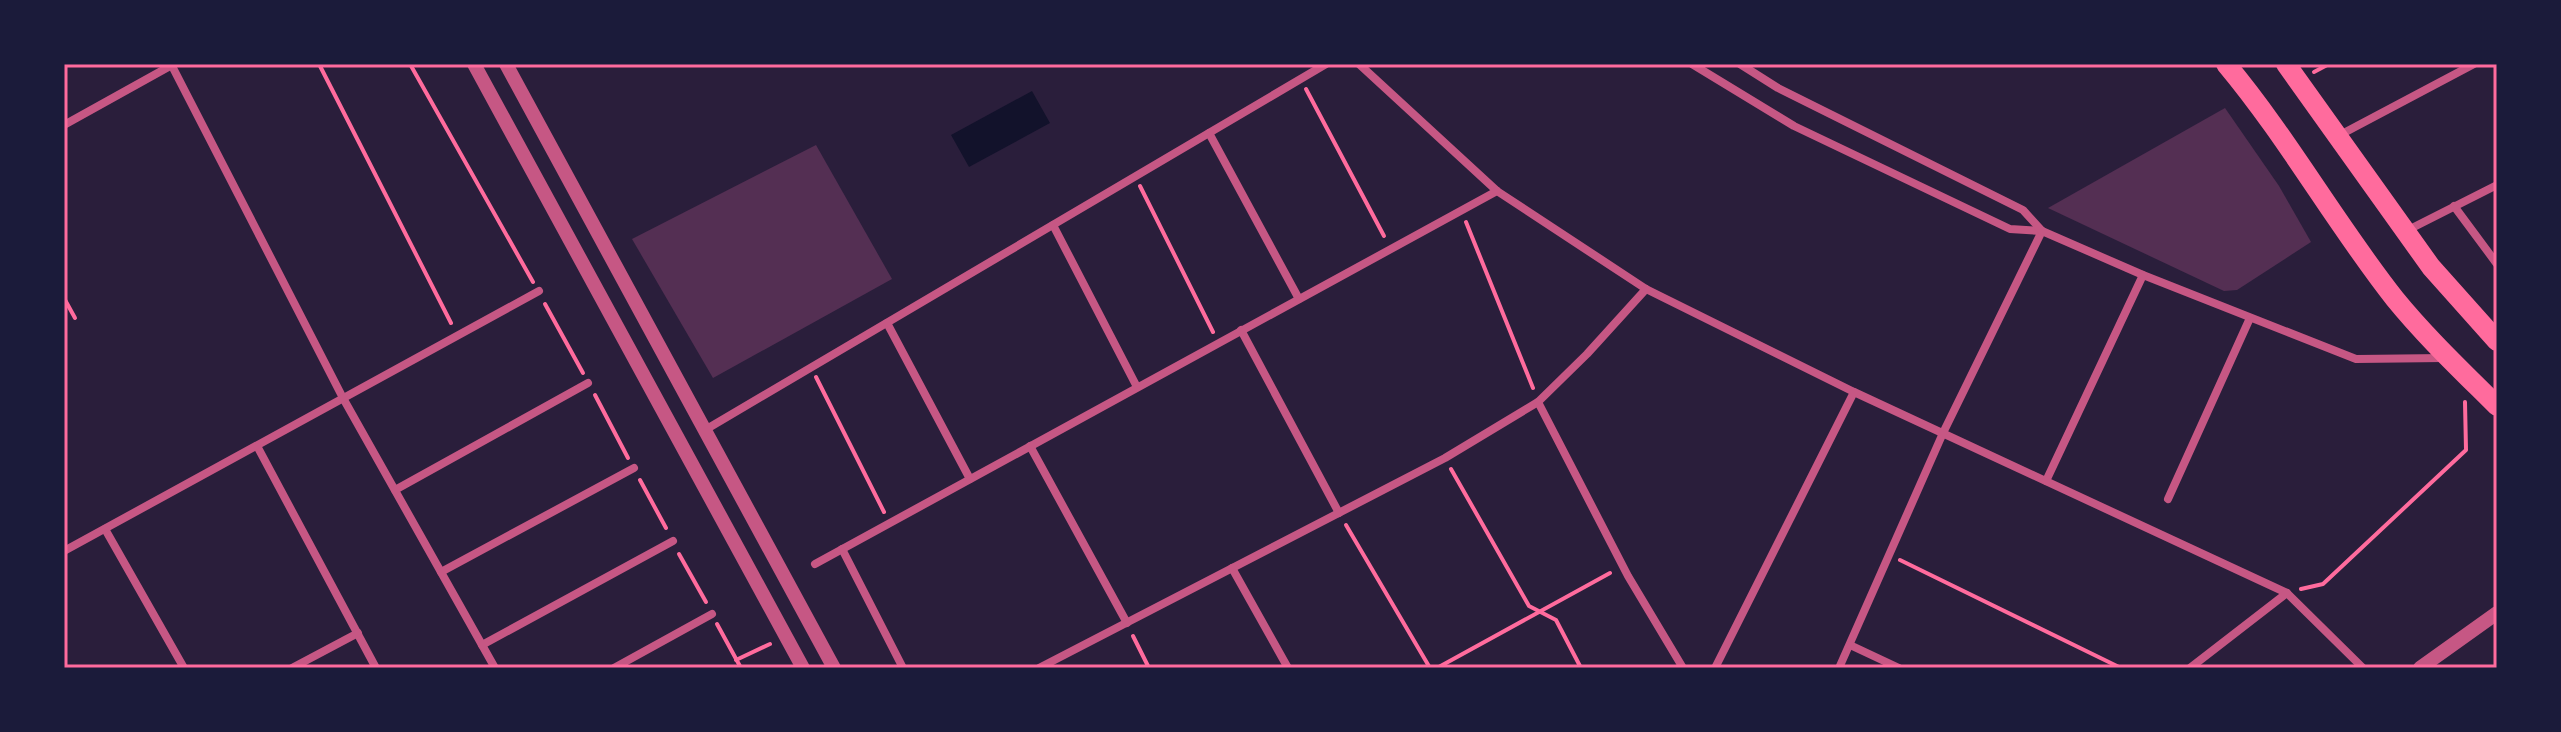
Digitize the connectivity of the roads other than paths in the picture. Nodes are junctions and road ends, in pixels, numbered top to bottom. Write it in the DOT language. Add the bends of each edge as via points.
graph roads {
  1 [pos="474,64"];
  2 [pos="1326,64"];
  3 [pos="1359,64"];
  4 [pos="1692,64"];
  5 [pos="1740,64"];
  6 [pos="2226,64"];
  7 [pos="2286,64"];
  8 [pos="2474,64"];
  9 [pos="172,65"];
  10 [pos="508,65"];
  11 [pos="64,125"];
  12 [pos="1209,133"];
  13 [pos="2338,136"];
  14 [pos="2497,185"];
  15 [pos="1497,191"];
  16 [pos="2454,206"];
  17 [pos="1053,225"];
  18 [pos="2042,231"];
  19 [pos="2405,232"];
  20 [pos="2497,264"];
  21 [pos="2143,275"];
  22 [pos="1646,289"];
  23 [pos="539,291"];
  24 [pos="1299,299"];
  25 [pos="2250,318"];
  26 [pos="887,323"];
  27 [pos="1241,330"];
  28 [pos="2497,341"];
  29 [pos="2449,358"];
  30 [pos="588,383"];
  31 [pos="1137,387"];
  32 [pos="1854,392"];
  33 [pos="343,398"];
  34 [pos="1538,402"];
  35 [pos="2497,406"];
  36 [pos="705,430"];
  37 [pos="1943,433"];
  38 [pos="257,446"];
  39 [pos="1030,446"];
  40 [pos="634,468"];
  41 [pos="970,479"];
  42 [pos="2046,481"];
  43 [pos="395,490"];
  44 [pos="2168,499"];
  45 [pos="1339,513"];
  46 [pos="105,529"];
  47 [pos="673,541"];
  48 [pos="842,549"];
  49 [pos="64,551"];
  50 [pos="815,564"];
  51 [pos="1232,568"];
  52 [pos="441,572"];
  53 [pos="2287,593"];
  54 [pos="2497,613"];
  55 [pos="712,614"];
  56 [pos="1127,623"];
  57 [pos="358,633"];
  58 [pos="482,645"];
  59 [pos="1850,645"];
  60 [pos="184,668"];
  61 [pos="292,668"];
  62 [pos="376,668"];
  63 [pos="495,668"];
  64 [pos="614,668"];
  65 [pos="803,668"];
  66 [pos="834,668"];
  67 [pos="903,668"];
  68 [pos="1039,668"];
  69 [pos="1288,668"];
  70 [pos="1683,668"];
  71 [pos="1715,668"];
  72 [pos="1839,668"];
  73 [pos="1899,668"];
  74 [pos="2190,668"];
  75 [pos="2363,668"];
  76 [pos="2420,668"];
  1 -- 65 [label="street"];
  2 -- 12 [label="street"];
  3 -- 15 [label="street"];
  4 -- 18 [label="street" via="1794,126 2010,229"];
  5 -- 18 [label="street" via="2023,210"];
  6 -- 29 [label="main road" via="2395,299"];
  7 -- 13 [label="main road"];
  8 -- 13 [label="street"];
  9 -- 11 [label="street"];
  9 -- 33 [label="street"];
  10 -- 36 [label="street"];
  12 -- 17 [label="street"];
  12 -- 24 [label="street"];
  13 -- 19 [label="main road"];
  14 -- 16 [label="street"];
  15 -- 22 [label="street"];
  15 -- 24 [label="street"];
  16 -- 19 [label="street"];
  16 -- 20 [label="street"];
  17 -- 26 [label="street"];
  17 -- 31 [label="street"];
  18 -- 21 [label="street"];
  18 -- 37 [label="street"];
  19 -- 28 [label="main road"];
  21 -- 25 [label="street"];
  21 -- 42 [label="street"];
  22 -- 32 [label="street"];
  22 -- 34 [label="street"];
  23 -- 33 [label="street"];
  24 -- 27 [label="street"];
  25 -- 29 [label="street" via="2356,359"];
  25 -- 44 [label="street"];
  26 -- 36 [label="street"];
  26 -- 41 [label="street"];
  27 -- 31 [label="street"];
  27 -- 45 [label="street"];
  29 -- 35 [label="main road"];
  30 -- 43 [label="street"];
  31 -- 39 [label="street"];
  32 -- 37 [label="street"];
  32 -- 71 [label="street"];
  33 -- 38 [label="street"];
  33 -- 43 [label="street"];
  34 -- 45 [label="street"];
  34 -- 70 [label="street" via="1628,576"];
  36 -- 66 [label="street"];
  37 -- 42 [label="street"];
  37 -- 59 [label="street"];
  38 -- 46 [label="street"];
  38 -- 57 [label="street"];
  39 -- 41 [label="street"];
  39 -- 56 [label="street"];
  40 -- 52 [label="street"];
  41 -- 48 [label="street"];
  42 -- 53 [label="street"];
  43 -- 52 [label="street"];
  45 -- 51 [label="street"];
  46 -- 49 [label="street"];
  46 -- 60 [label="street"];
  47 -- 58 [label="street"];
  48 -- 50 [label="street"];
  48 -- 67 [label="street"];
  51 -- 56 [label="street"];
  51 -- 69 [label="street"];
  52 -- 58 [label="street"];
  53 -- 74 [label="street"];
  53 -- 75 [label="street"];
  54 -- 76 [label="street"];
  55 -- 64 [label="street"];
  56 -- 68 [label="street"];
  57 -- 61 [label="street"];
  57 -- 62 [label="street"];
  58 -- 63 [label="street"];
  59 -- 72 [label="street"];
  59 -- 73 [label="street"];
}
